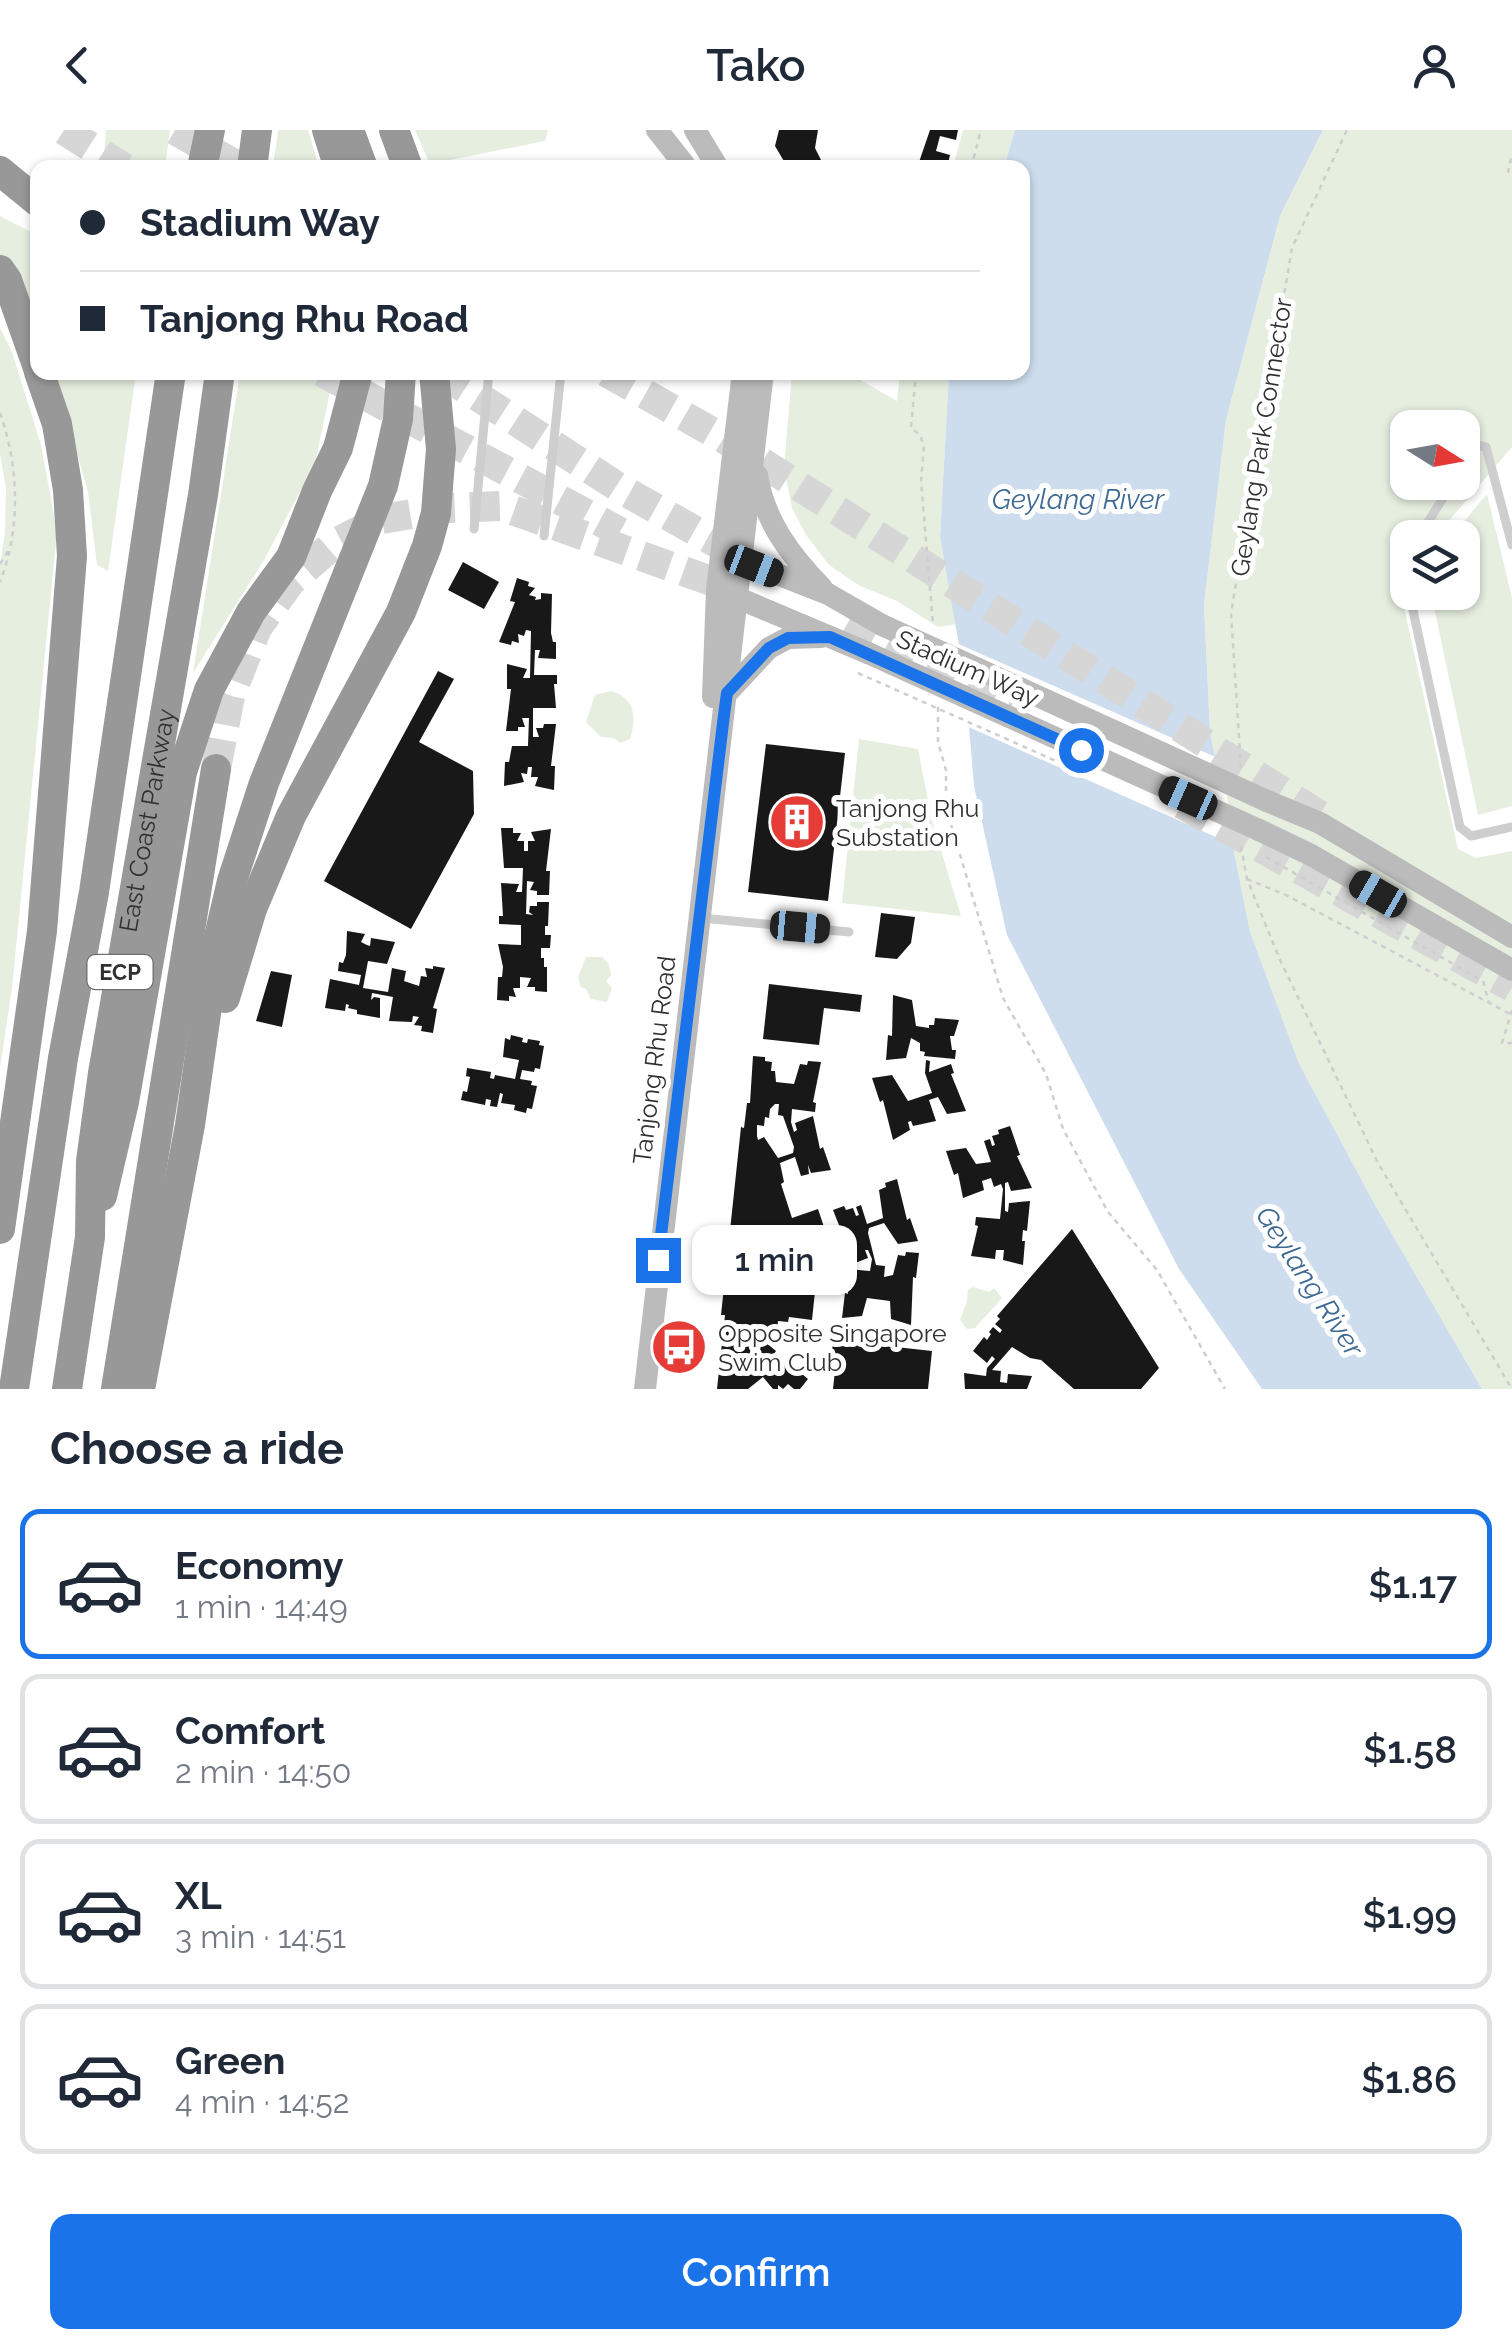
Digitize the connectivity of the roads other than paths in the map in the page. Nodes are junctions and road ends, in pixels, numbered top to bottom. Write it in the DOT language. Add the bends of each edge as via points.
graph roads {
  1 [pos="193,130"];
  2 [pos="210,130"];
  3 [pos="257,130"];
  4 [pos="327,130"];
  5 [pos="349,130"];
  6 [pos="394,130"];
  7 [pos="657,130"];
  8 [pos="695,130"];
  9 [pos="192,160"];
  10 [pos="204,160"];
  11 [pos="253,160"];
  12 [pos="336,160"];
  13 [pos="360,160"];
  14 [pos="405,160"];
  15 [pos="681,160"];
  16 [pos="713,160"];
  17 [pos="0,171"];
  18 [pos="30,195"];
  19 [pos="0,270"];
  20 [pos="30,347"];
  21 [pos="41,380"];
  22 [pos="170,380"];
  23 [pos="219,380"];
  24 [pos="356,380"];
  25 [pos="400,380"];
  26 [pos="435,380"];
  27 [pos="487,380"];
  28 [pos="560,380"];
  29 [pos="743,380"];
  30 [pos="762,380"];
  31 [pos="1480,444"];
  32 [pos="754,457"];
  33 [pos="474,529"];
  34 [pos="544,536"];
  35 [pos="1512,545"];
  36 [pos="72,556"];
  37 [pos="732,556"];
  38 [pos="727,593"];
  39 [pos="828,594"];
  40 [pos="1413,610"];
  41 [pos="830,637"];
  42 [pos="727,693"];
  43 [pos="720,738"];
  44 [pos="216,769"];
  45 [pos="1512,826"];
  46 [pos="699,918"];
  47 [pos="849,932"];
  48 [pos="1512,937"];
  49 [pos="1512,970"];
  50 [pos="62,1058"];
  51 [pos="190,1124"];
  52 [pos="0,1229"];
  53 [pos="90,1237"];
  54 [pos="14,1389"];
  55 [pos="67,1389"];
  56 [pos="116,1389"];
  57 [pos="140,1389"];
  58 [pos="645,1389"];
  1 -- 9 [label="highway"];
  2 -- 10 [label="highway"];
  3 -- 11 [label="highway"];
  4 -- 12 [label="highway"];
  5 -- 13 [label="highway"];
  6 -- 14 [label="highway"];
  7 -- 15 [label="street"];
  8 -- 16 [label="street"];
  17 -- 18 [label="highway"];
  19 -- 20 [label="highway"];
  21 -- 36 [label="highway" via="68,490"];
  22 -- 50 [label="highway, East Coast Parkway / ECP" via="94,892"];
  23 -- 53 [label="highway, East Coast Parkway / ECP" via="103,1073 91,1161"];
  24 -- 53 [label="highway" via="338,448 292,557 251,612 208,690 182,772 124,1102"];
  25 -- 51 [label="highway" via="383,486 240,852 214,958"];
  26 -- 51 [label="highway" via="441,449 427,546 401,612 291,816 259,893"];
  27 -- 33 [label="lane"];
  28 -- 34 [label="lane"];
  29 -- 37 [label="street, Tanjong Rhu Road"];
  30 -- 32 [label="street, Tanjong Rhu Road"];
  31 -- 35 [label="lane" via="1486,446"];
  32 -- 37 [label="street, Tanjong Rhu Road"];
  32 -- 39 [label="street" via="774,528"];
  36 -- 50 [label="highway" via="83,596 82,643 51,1016"];
  36 -- 52 [label="highway" via="42,931"];
  37 -- 38 [label="street, Tanjong Rhu Road"];
  37 -- 39 [label="street, Stadium Way"];
  38 -- 41 [label="street, Stadium Way"];
  38 -- 42 [label="street, Tanjong Rhu Road"];
  38 -- 43 [label="street, Tanjong Rhu Road" via="712,701"];
  39 -- 48 [label="street, Stadium Way, bridge" via="882,625 1320,823"];
  40 -- 45 [label="lane" via="1460,827 1471,836"];
  41 -- 42 [label="street" via="788,638 769,648"];
  41 -- 49 [label="street, Stadium Way, bridge" via="863,663 1256,840 1312,856"];
  42 -- 43 [label="street, Tanjong Rhu Road"];
  43 -- 46 [label="street, Tanjong Rhu Road"];
  44 -- 56 [label="highway"];
  46 -- 47 [label="lane"];
  46 -- 58 [label="street, Tanjong Rhu Road"];
  50 -- 54 [label="highway, East Coast Parkway / ECP"];
  51 -- 57 [label="highway"];
  53 -- 55 [label="highway, East Coast Parkway / ECP"];
}
